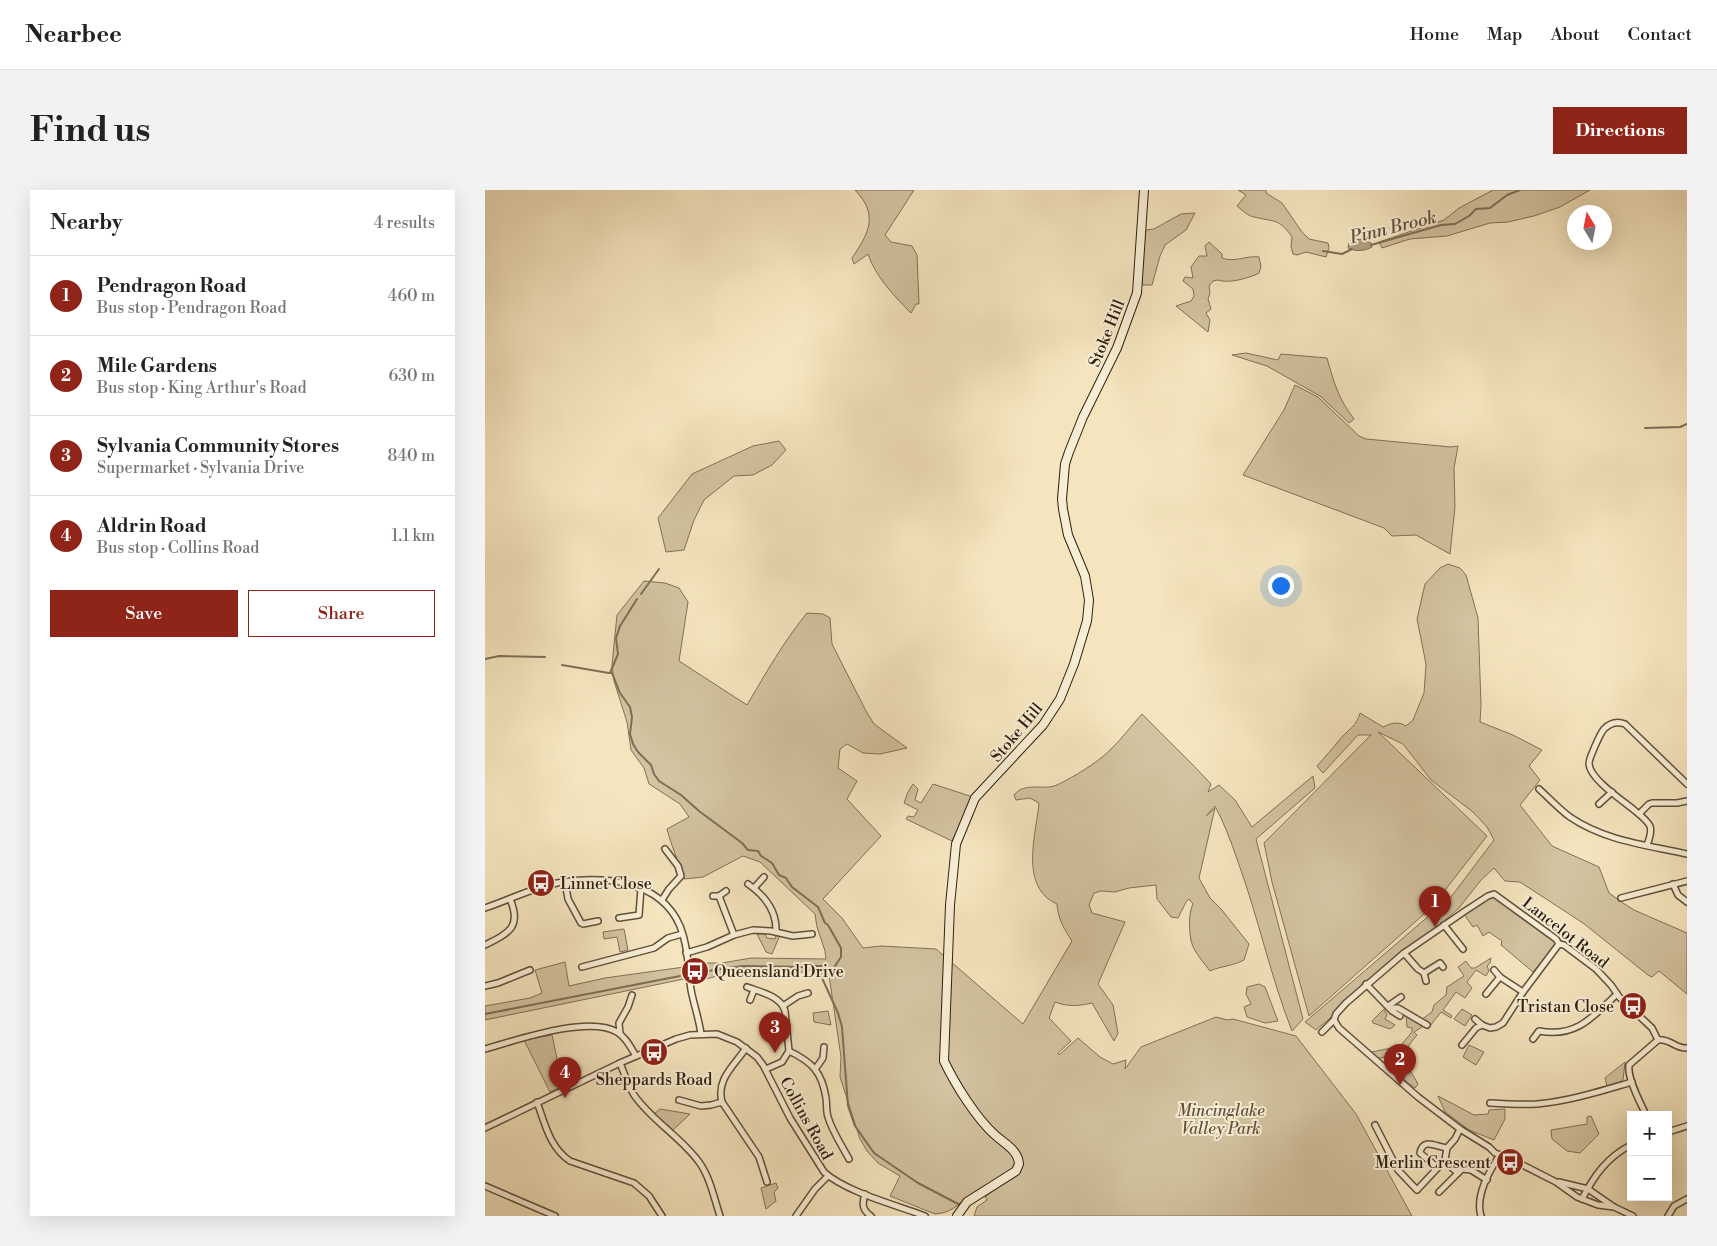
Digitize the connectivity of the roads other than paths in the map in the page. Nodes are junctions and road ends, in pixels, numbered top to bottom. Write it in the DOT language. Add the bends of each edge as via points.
graph roads {
  1 [pos="1144,190"];
  2 [pos="1687,784"];
  3 [pos="1539,789"];
  4 [pos="1613,792"];
  5 [pos="1687,801"];
  6 [pos="1599,804"];
  7 [pos="1639,814"];
  8 [pos="1647,845"];
  9 [pos="665,849"];
  10 [pos="1687,854"];
  11 [pos="764,877"];
  12 [pos="1687,881"];
  13 [pos="565,882"];
  14 [pos="748,884"];
  15 [pos="1673,884"];
  16 [pos="641,888"];
  17 [pos="754,888"];
  18 [pos="725,891"];
  19 [pos="1631,896"];
  20 [pos="1621,898"];
  21 [pos="511,899"];
  22 [pos="662,900"];
  23 [pos="1633,902"];
  24 [pos="1687,902"];
  25 [pos="485,908"];
  26 [pos="619,918"];
  27 [pos="598,921"];
  28 [pos="1444,925"];
  29 [pos="776,932"];
  30 [pos="682,934"];
  31 [pos="812,934"];
  32 [pos="734,935"];
  33 [pos="1559,944"];
  34 [pos="485,945"];
  35 [pos="1463,949"];
  36 [pos="686,953"];
  37 [pos="1404,953"];
  38 [pos="582,967"];
  39 [pos="1443,967"];
  40 [pos="530,970"];
  41 [pos="1494,970"];
  42 [pos="1425,972"];
  43 [pos="1501,977"];
  44 [pos="1426,981"];
  45 [pos="1366,984"];
  46 [pos="485,986"];
  47 [pos="747,987"];
  48 [pos="754,990"];
  49 [pos="1523,992"];
  50 [pos="1486,994"];
  51 [pos="1617,994"];
  52 [pos="632,996"];
  53 [pos="1401,996"];
  54 [pos="751,1000"];
  55 [pos="806,1001"];
  56 [pos="783,1006"];
  57 [pos="1389,1007"];
  58 [pos="1400,1016"];
  59 [pos="1475,1019"];
  60 [pos="1334,1020"];
  61 [pos="619,1023"];
  62 [pos="1427,1025"];
  63 [pos="1482,1025"];
  64 [pos="610,1029"];
  65 [pos="1322,1032"];
  66 [pos="620,1034"];
  67 [pos="701,1034"];
  68 [pos="1533,1039"];
  69 [pos="1658,1040"];
  70 [pos="1462,1045"];
  71 [pos="824,1047"];
  72 [pos="746,1048"];
  73 [pos="1687,1048"];
  74 [pos="485,1049"];
  75 [pos="789,1051"];
  76 [pos="636,1056"];
  77 [pos="620,1063"];
  78 [pos="816,1068"];
  79 [pos="766,1069"];
  80 [pos="1632,1082"];
  81 [pos="679,1100"];
  82 [pos="537,1102"];
  83 [pos="722,1102"];
  84 [pos="1490,1103"];
  85 [pos="1644,1111"];
  86 [pos="1375,1125"];
  87 [pos="1687,1126"];
  88 [pos="485,1128"];
  89 [pos="1460,1129"];
  90 [pos="1672,1131"];
  91 [pos="1627,1147"];
  92 [pos="1447,1148"];
  93 [pos="1499,1156"];
  94 [pos="849,1160"];
  95 [pos="1451,1166"];
  96 [pos="1437,1167"];
  97 [pos="1458,1173"];
  98 [pos="764,1176"];
  99 [pos="828,1176"];
  100 [pos="758,1180"];
  101 [pos="1487,1180"];
  102 [pos="767,1182"];
  103 [pos="1556,1182"];
  104 [pos="485,1186"];
  105 [pos="1588,1189"];
  106 [pos="1439,1192"];
  107 [pos="865,1194"];
  108 [pos="1582,1199"];
  109 [pos="1687,1199"];
  110 [pos="1614,1207"];
  111 [pos="960,1210"];
  112 [pos="555,1216"];
  113 [pos="662,1216"];
  114 [pos="720,1216"];
  115 [pos="796,1216"];
  116 [pos="871,1216"];
  117 [pos="925,1216"];
  118 [pos="1481,1216"];
  119 [pos="1633,1216"];
  120 [pos="1668,1216"];
  1 -- 111 [label="street, Stoke Hill" via="1137,293 1117,348 1083,417 1065,464 1064,516 1087,588 1089,610 1084,634 1060,699 1043,726 975,798 956,844 950,904 944,1061 966,1100 993,1133 1017,1153 1019,1164 1016,1171"];
  2 -- 4 [label="street" via="1631,729 1617,722 1606,727 1601,734 1589,763 1593,775"];
  3 -- 8 [label="street" via="1570,817 1592,830 1619,840"];
  4 -- 6 [label="street"];
  4 -- 7 [label="street"];
  5 -- 7 [label="street" via="1652,802"];
  7 -- 8 [label="street" via="1650,827"];
  8 -- 10 [label="street"];
  9 -- 22 [label="street" via="678,866 681,876"];
  11 -- 17 [label="street"];
  12 -- 15 [label="street"];
  13 -- 16 [label="street" via="609,880"];
  13 -- 21 [label="street"];
  13 -- 27 [label="street" via="568,899 581,923"];
  14 -- 17 [label="street"];
  15 -- 19 [label="street"];
  15 -- 24 [label="street" via="1678,895"];
  16 -- 22 [label="street"];
  16 -- 26 [label="street" via="639,915"];
  17 -- 29 [label="street" via="771,907 776,917"];
  18 -- 32 [label="street" via="716,896"];
  19 -- 20 [label="street"];
  19 -- 23 [label="street"];
  21 -- 25 [label="street"];
  21 -- 34 [label="street" via="515,911 513,926"];
  22 -- 30 [label="street"];
  28 -- 33 [label="street, Lancelot Road" via="1496,894"];
  28 -- 35 [label="street"];
  28 -- 37 [label="street"];
  29 -- 31 [label="street" via="793,936"];
  29 -- 32 [label="street" via="753,930"];
  30 -- 36 [label="street"];
  30 -- 38 [label="street" via="668,938 654,948"];
  32 -- 36 [label="street"];
  33 -- 49 [label="street"];
  33 -- 51 [label="street, Lancelot Road" via="1596,969"];
  36 -- 67 [label="street"];
  37 -- 42 [label="street" via="1417,969"];
  37 -- 45 [label="street"];
  39 -- 42 [label="street" via="1441,963"];
  40 -- 46 [label="street"];
  41 -- 43 [label="street"];
  42 -- 44 [label="street"];
  43 -- 49 [label="street"];
  43 -- 50 [label="street"];
  45 -- 57 [label="street"];
  45 -- 60 [label="street" via="1335,1014"];
  47 -- 48 [label="street"];
  48 -- 54 [label="street"];
  48 -- 56 [label="street"];
  49 -- 63 [label="street" via="1503,1023 1490,1028"];
  51 -- 68 [label="street" via="1588,1022 1564,1032 1539,1031"];
  51 -- 69 [label="street, Lancelot Road" via="1652,1028"];
  52 -- 61 [label="street"];
  53 -- 57 [label="street"];
  55 -- 56 [label="street" via="806,993"];
  56 -- 75 [label="street"];
  57 -- 58 [label="street"];
  57 -- 62 [label="street" via="1398,1008"];
  59 -- 63 [label="street"];
  60 -- 65 [label="street"];
  60 -- 89 [label="street" via="1381,1066"];
  61 -- 64 [label="street"];
  61 -- 66 [label="street"];
  63 -- 70 [label="street"];
  64 -- 66 [label="street"];
  64 -- 74 [label="street" via="592,1026 571,1028"];
  66 -- 76 [label="street"];
  67 -- 72 [label="street, Collins Road" via="725,1036"];
  67 -- 76 [label="street, Collins Road"];
  69 -- 73 [label="street"];
  69 -- 80 [label="street" via="1629,1065"];
  71 -- 78 [label="street" via="823,1058"];
  72 -- 79 [label="street, Collins Road"];
  72 -- 83 [label="street" via="722,1082"];
  75 -- 78 [label="street"];
  75 -- 79 [label="street" via="781,1062"];
  76 -- 77 [label="street, Collins Road"];
  77 -- 82 [label="street, Collins Road"];
  77 -- 114 [label="street" via="634,1094 700,1164"];
  78 -- 94 [label="street" via="825,1092 827,1117"];
  79 -- 99 [label="street, Collins Road" via="790,1118"];
  80 -- 84 [label="street" via="1551,1102"];
  80 -- 85 [label="street"];
  81 -- 83 [label="street" via="701,1106"];
  82 -- 88 [label="street, Collins Road"];
  82 -- 113 [label="street" via="552,1142 563,1156 634,1183 649,1196"];
  83 -- 98 [label="street" via="759,1157"];
  86 -- 96 [label="street" via="1398,1170 1417,1190"];
  87 -- 90 [label="street"];
  89 -- 92 [label="street"];
  89 -- 93 [label="street"];
  91 -- 105 [label="street" via="1599,1170"];
  92 -- 96 [label="street" via="1445,1160"];
  92 -- 96 [label="street" via="1430,1144 1421,1147 1420,1153"];
  93 -- 101 [label="street"];
  93 -- 103 [label="street"];
  95 -- 97 [label="street"];
  97 -- 101 [label="street" via="1465,1168"];
  97 -- 106 [label="street"];
  98 -- 100 [label="street"];
  98 -- 102 [label="street"];
  99 -- 107 [label="street, Collins Road"];
  99 -- 115 [label="street"];
  101 -- 118 [label="street" via="1479,1201"];
  103 -- 105 [label="street"];
  103 -- 108 [label="street"];
  104 -- 112 [label="street"];
  105 -- 108 [label="street"];
  105 -- 110 [label="street"];
  107 -- 116 [label="street" via="863,1208"];
  107 -- 117 [label="street, Collins Road"];
  108 -- 110 [label="street"];
  109 -- 120 [label="street" via="1674,1206"];
  110 -- 119 [label="street"];
}
